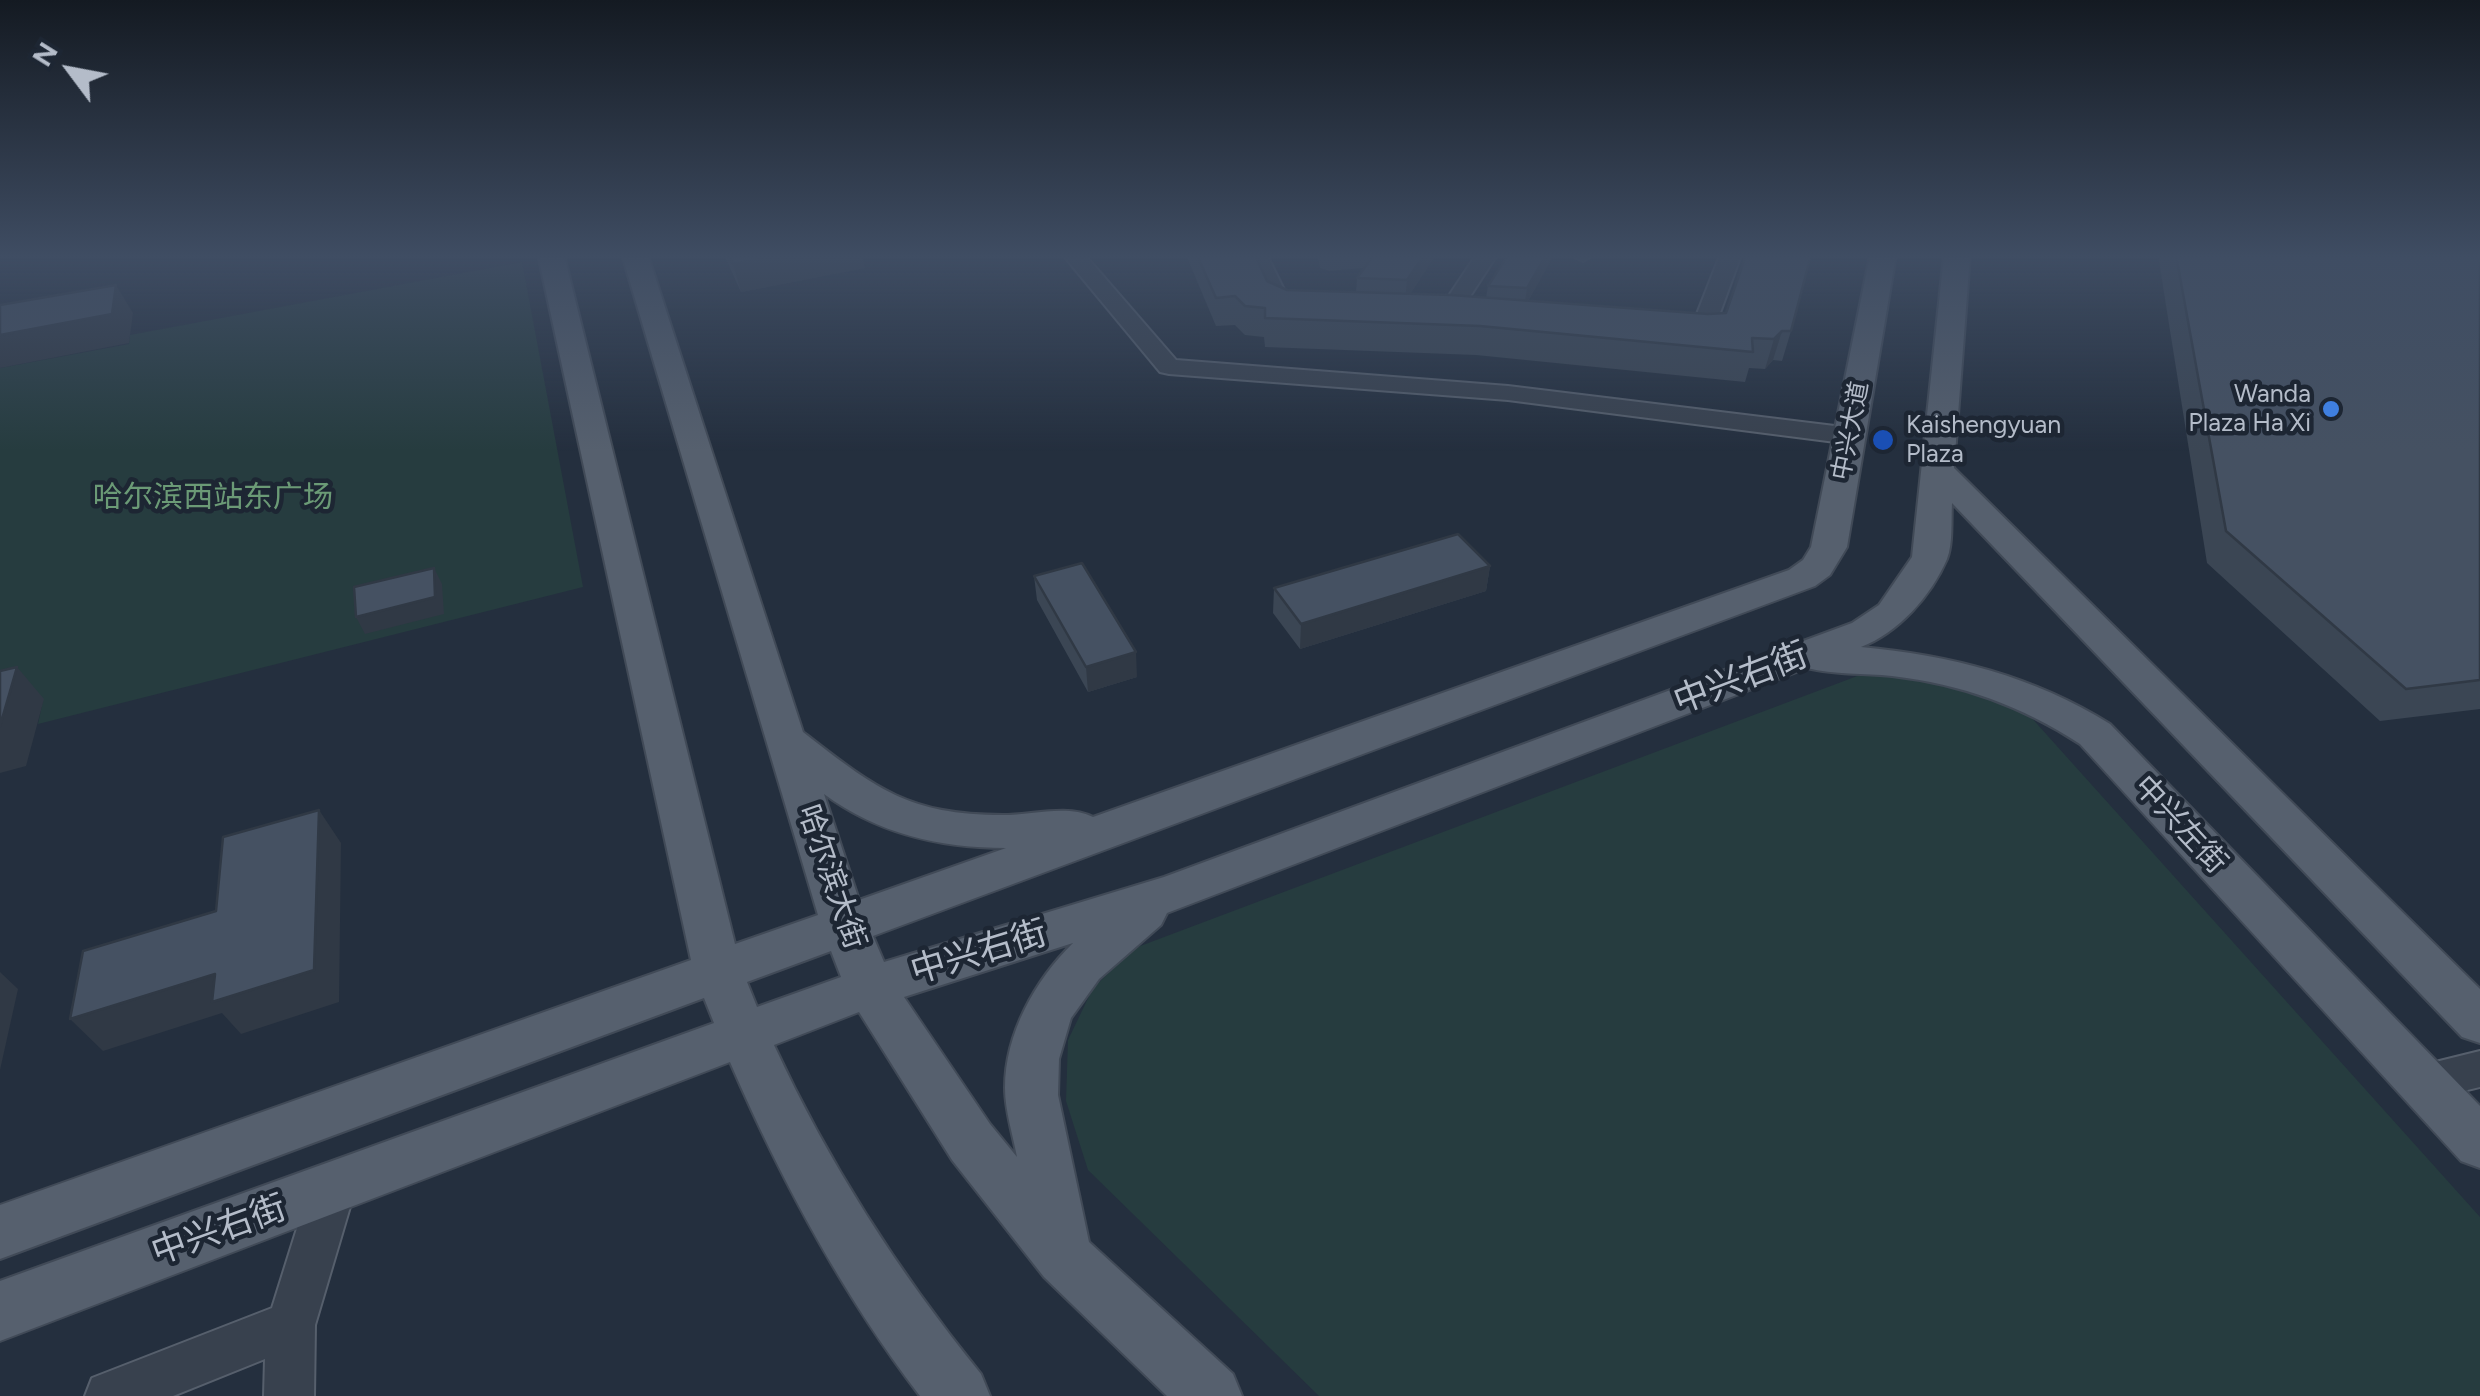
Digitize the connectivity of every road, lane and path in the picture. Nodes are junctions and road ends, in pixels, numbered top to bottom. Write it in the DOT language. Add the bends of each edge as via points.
graph roads {
  1 [pos="565,320"];
  2 [pos="655,320"];
  3 [pos="1129,320"];
  4 [pos="1706,320"];
  5 [pos="1872,320"];
  6 [pos="1951,320"];
  7 [pos="1662,329"];
  8 [pos="1851,436"];
  9 [pos="1937,469"];
  10 [pos="1798,658"];
  11 [pos="784,739"];
  12 [pos="1131,822"];
  13 [pos="1174,892"];
  14 [pos="844,924"];
  15 [pos="717,969"];
  16 [pos="870,987"];
  17 [pos="2480,1022"];
  18 [pos="742,1033"];
  19 [pos="2480,1069"];
  20 [pos="2458,1110"];
  21 [pos="332,1190"];
  22 [pos="0,1232"];
  23 [pos="1064,1257"];
  24 [pos="0,1311"];
  25 [pos="291,1324"];
  26 [pos="110,1396"];
  27 [pos="289,1396"];
  28 [pos="959,1396"];
  29 [pos="1212,1396"];
  1 -- 15 [label="main road"];
  2 -- 11 [label="main road, 哈尔滨大街"];
  3 -- 8 [label="street" via="1170,367 1524,394"];
  4 -- 7 [label="street" via="1701,332"];
  5 -- 8 [label="main road, 中兴大道"];
  6 -- 9 [label="main road"];
  8 -- 12 [label="main road, 中兴大道" via="1829,546 1802,578"];
  9 -- 10 [label="main road, 中兴右街" via="1930,557 1892,613 1865,632"];
  9 -- 17 [label="main road"];
  10 -- 13 [label="main road, 中兴右街"];
  10 -- 20 [label="main road, 中兴左街" via="1942,669 2066,714 2095,734"];
  11 -- 12 [label="main road" via="879,809 913,820 991,830"];
  11 -- 14 [label="main road, 哈尔滨大街"];
  12 -- 14 [label="main road"];
  13 -- 16 [label="main road, 中兴右街"];
  13 -- 23 [label="main road" via="1092,952 1046,1017 1034,1055 1031,1088"];
  14 -- 15 [label="main road"];
  14 -- 16 [label="main road, 哈尔滨大街"];
  15 -- 18 [label="main road"];
  15 -- 22 [label="main road"];
  16 -- 18 [label="main road, 中兴右街"];
  16 -- 23 [label="main road, 哈尔滨大街" via="971,1142"];
  18 -- 21 [label="main road, 中兴右街"];
  18 -- 28 [label="main road" via="866,1266"];
  19 -- 20 [label="street"];
  21 -- 24 [label="main road, 中兴右街"];
  21 -- 25 [label="street"];
  23 -- 29 [label="main road, 哈尔滨大街"];
  25 -- 26 [label="street"];
  25 -- 27 [label="street"];
}
